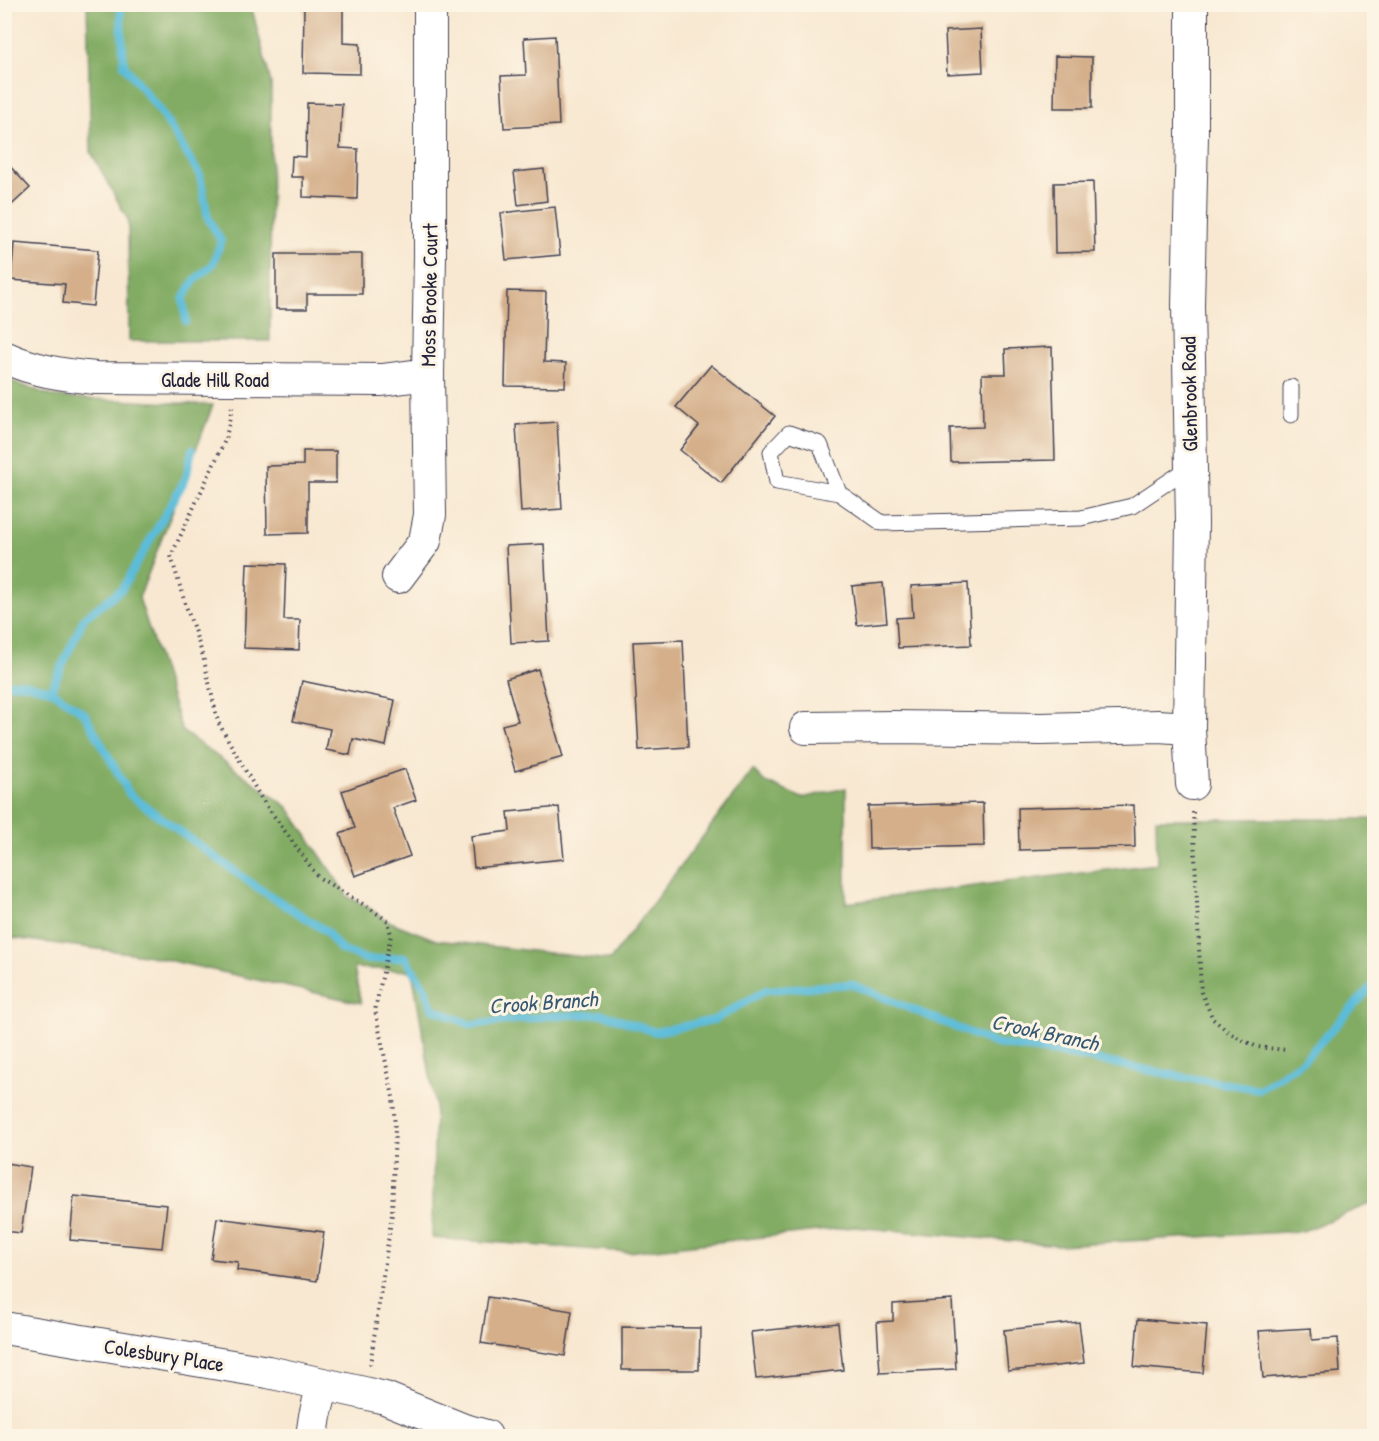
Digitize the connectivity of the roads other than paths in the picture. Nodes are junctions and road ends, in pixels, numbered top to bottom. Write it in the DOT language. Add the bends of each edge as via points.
graph roads {
  1 [pos="430,4"];
  2 [pos="1192,4"];
  3 [pos="4,357"];
  4 [pos="428,374"];
  5 [pos="1291,387"];
  6 [pos="1291,415"];
  7 [pos="1190,467"];
  8 [pos="839,493"];
  9 [pos="398,577"];
  10 [pos="806,728"];
  11 [pos="1189,728"];
  12 [pos="1192,784"];
  13 [pos="4,1328"];
  14 [pos="323,1384"];
  15 [pos="312,1437"];
  16 [pos="486,1437"];
  1 -- 4 [label="street, Moss Brooke Court"];
  2 -- 7 [label="street, Glenbrook Road"];
  3 -- 4 [label="street, Glade Hill Road" via="39,370 96,378 382,380"];
  4 -- 9 [label="street, Moss Brooke Court" via="430,515 425,541"];
  5 -- 6 [label="lane"];
  7 -- 8 [label="lane" via="1132,506 1080,518 882,523"];
  7 -- 11 [label="street, Glenbrook Road"];
  8 -- 8 [label="lane" via="820,444 789,433 771,452 777,482"];
  10 -- 11 [label="street"];
  11 -- 12 [label="street, Glenbrook Road"];
  13 -- 14 [label="street, Colesbury Place"];
  14 -- 15 [label="street"];
  14 -- 16 [label="street, Colesbury Place" via="385,1398"];
}
